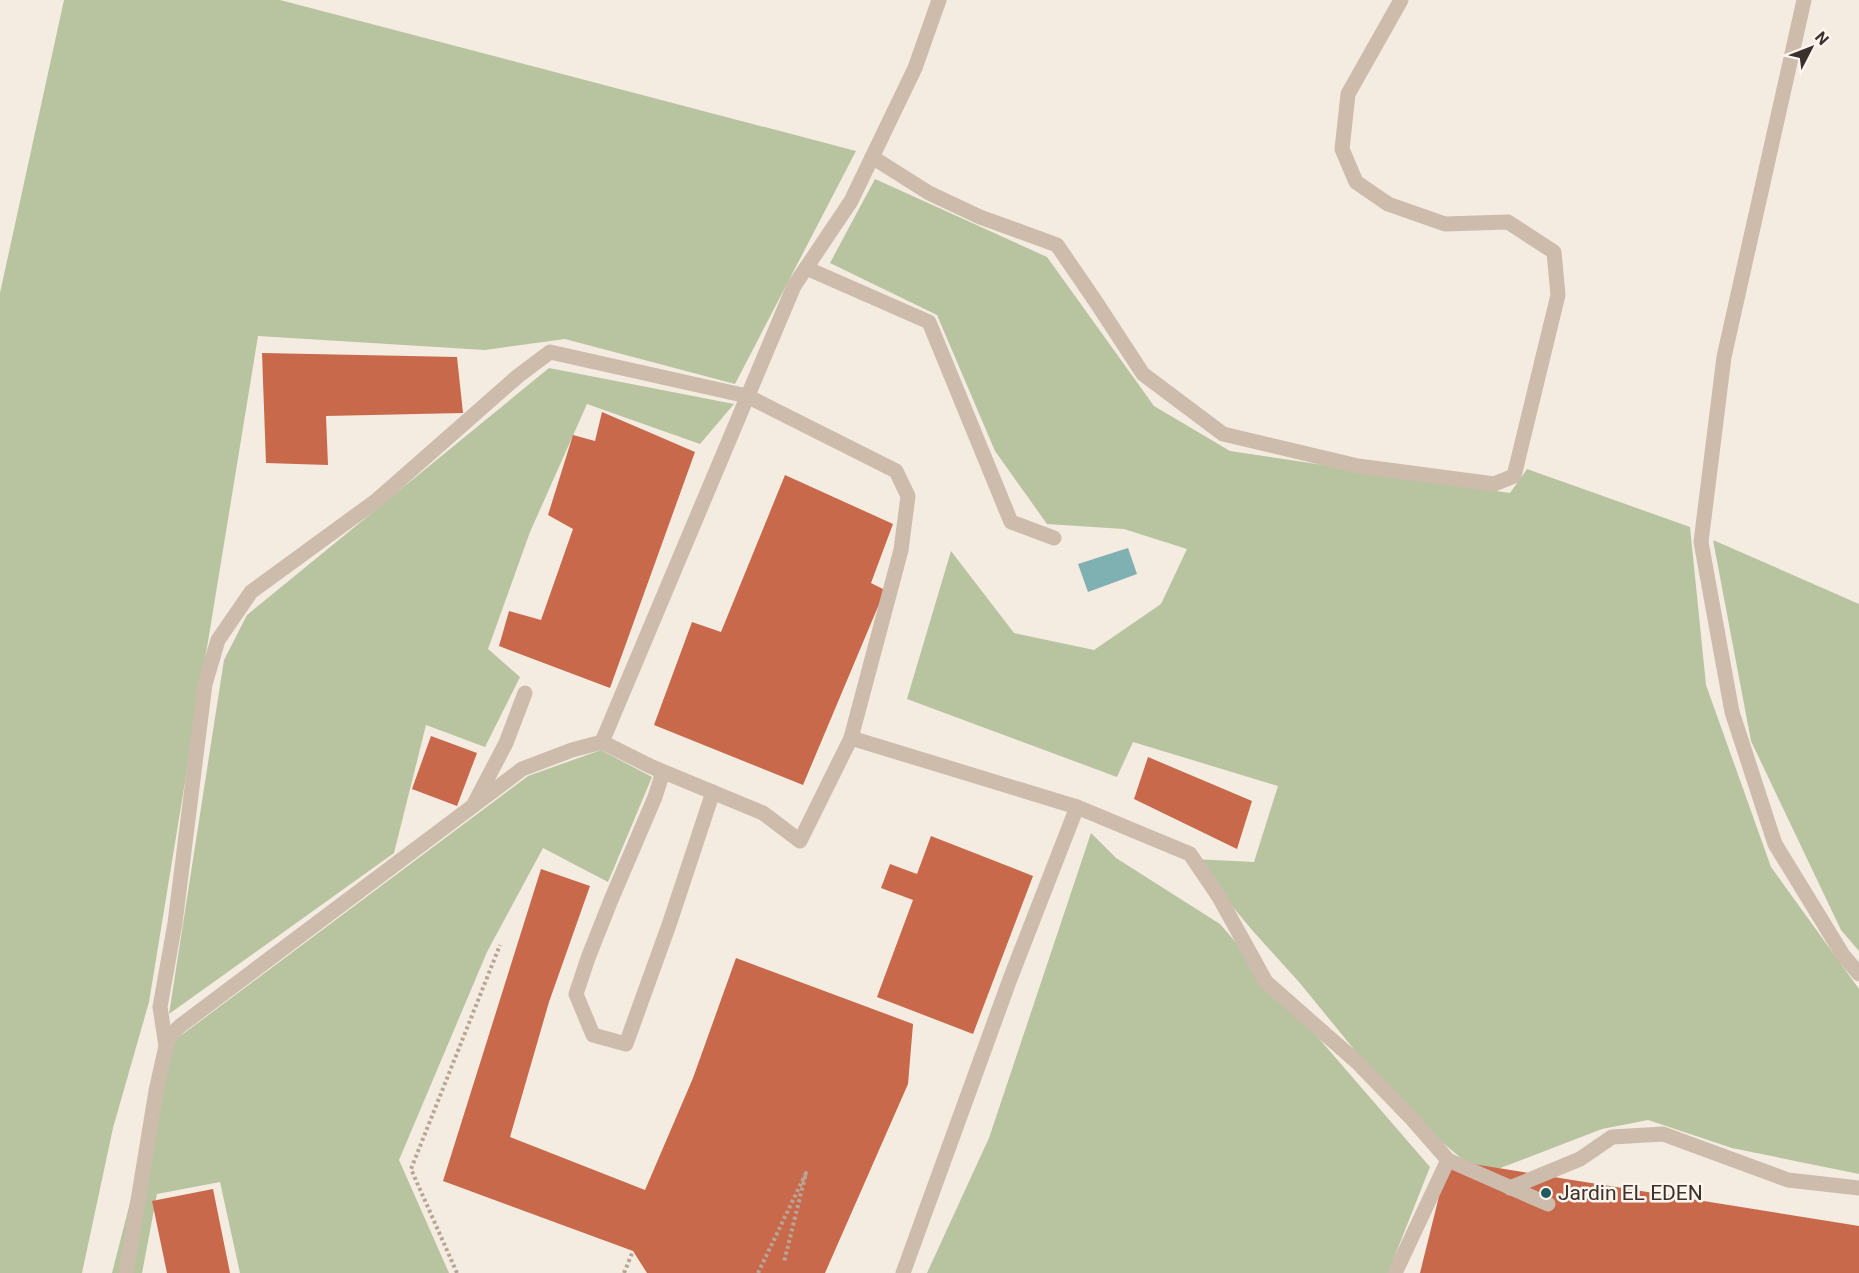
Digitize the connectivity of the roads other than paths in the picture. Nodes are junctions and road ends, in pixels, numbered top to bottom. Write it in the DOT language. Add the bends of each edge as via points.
graph roads {
  1 [pos="939,0"];
  2 [pos="1401,0"];
  3 [pos="1804,0"];
  4 [pos="872,157"];
  5 [pos="806,267"];
  6 [pos="747,396"];
  7 [pos="1054,538"];
  8 [pos="525,693"];
  9 [pos="851,738"];
  10 [pos="603,742"];
  11 [pos="663,772"];
  12 [pos="713,792"];
  13 [pos="1077,807"];
  14 [pos="472,808"];
  15 [pos="1859,974"];
  16 [pos="166,1046"];
  17 [pos="1448,1160"];
  18 [pos="1510,1188"];
  19 [pos="1859,1188"];
  20 [pos="1548,1204"];
  21 [pos="126,1273"];
  22 [pos="903,1273"];
  23 [pos="1395,1273"];
  1 -- 4 [label="lane" via="915,68"];
  2 -- 4 [label="lane" via="1348,94 1342,149 1356,182 1388,204 1445,224 1508,222 1554,252 1558,296 1514,476 1494,484 1358,466 1224,434 1143,374 1057,245 939,198"];
  3 -- 15 [label="lane" via="1724,357 1701,542 1732,712 1776,844 1843,955"];
  4 -- 5 [label="lane" via="851,201"];
  5 -- 6 [label="lane" via="794,286"];
  5 -- 7 [label="lane" via="929,322 1011,522"];
  6 -- 9 [label="lane" via="896,471 908,496 901,550"];
  6 -- 10 [label="lane"];
  6 -- 16 [label="lane" via="550,352 376,500 251,592 218,640 205,684 175,923 160,1007"];
  8 -- 14 [label="lane" via="506,743"];
  9 -- 12 [label="lane" via="800,841 763,813"];
  9 -- 13 [label="lane"];
  10 -- 11 [label="lane"];
  10 -- 14 [label="lane" via="522,769"];
  11 -- 12 [label="lane"];
  11 -- 12 [label="lane" via="576,994 593,1035 626,1044"];
  13 -- 17 [label="lane" via="1190,854 1266,982 1358,1062"];
  13 -- 22 [label="lane"];
  14 -- 16 [label="lane" via="180,1026"];
  16 -- 21 [label="lane"];
  17 -- 18 [label="lane"];
  17 -- 23 [label="lane"];
  18 -- 19 [label="lane" via="1580,1159 1612,1137 1663,1134 1788,1180"];
  18 -- 20 [label="lane"];
}
